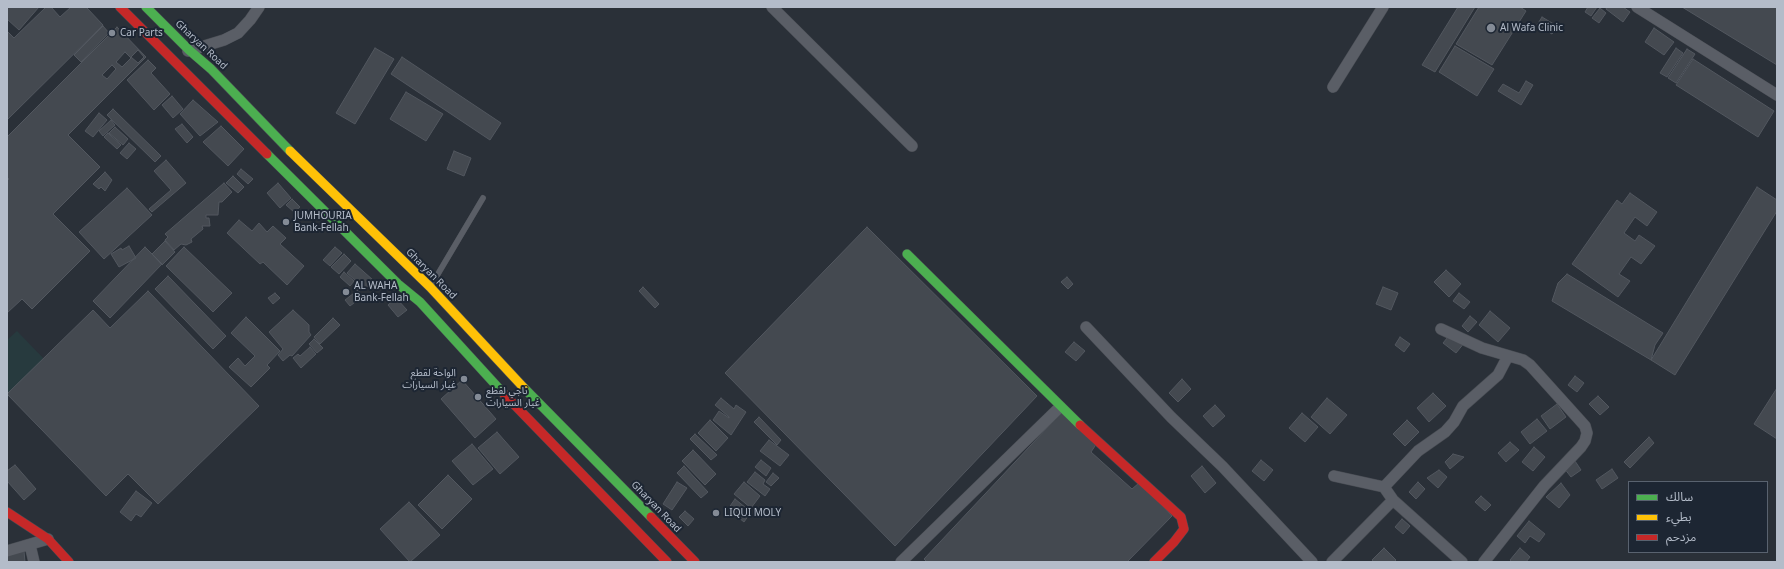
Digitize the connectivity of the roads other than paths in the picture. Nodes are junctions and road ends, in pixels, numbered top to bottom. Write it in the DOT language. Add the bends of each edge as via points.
graph roads {
  1 [pos="120,7"];
  2 [pos="146,7"];
  3 [pos="259,7"];
  4 [pos="772,7"];
  5 [pos="1383,7"];
  6 [pos="1637,7"];
  7 [pos="189,50"];
  8 [pos="170,58"];
  9 [pos="1333,87"];
  10 [pos="1777,95"];
  11 [pos="912,146"];
  12 [pos="483,198"];
  13 [pos="907,254"];
  14 [pos="425,295"];
  15 [pos="1086,327"];
  16 [pos="1441,329"];
  17 [pos="1508,356"];
  18 [pos="1060,407"];
  19 [pos="1334,476"];
  20 [pos="1384,487"];
  21 [pos="1393,500"];
  22 [pos="7,512"];
  23 [pos="48,539"];
  24 [pos="30,545"];
  25 [pos="7,551"];
  26 [pos="34,562"];
  27 [pos="69,562"];
  28 [pos="667,562"];
  29 [pos="695,562"];
  30 [pos="900,562"];
  31 [pos="1154,562"];
  32 [pos="1312,562"];
  33 [pos="1332,562"];
  34 [pos="1462,562"];
  35 [pos="1484,562"];
  1 -- 8 [label="main road, Gharyan Road"];
  2 -- 7 [label="main road, Gharyan Road"];
  3 -- 7 [label="street" via="238,33 224,40"];
  4 -- 11 [label="street"];
  5 -- 9 [label="street"];
  6 -- 10 [label="street"];
  7 -- 8 [label="street"];
  7 -- 14 [label="main road, Gharyan Road" via="211,69"];
  8 -- 14 [label="main road, Gharyan Road" via="398,284"];
  12 -- 14 [label="lane"];
  13 -- 18 [label="main road"];
  14 -- 28 [label="main road, Gharyan Road" via="502,392"];
  14 -- 29 [label="main road, Gharyan Road" via="512,375"];
  15 -- 32 [label="street"];
  16 -- 17 [label="street" via="1482,348"];
  17 -- 20 [label="street" via="1498,375 1463,406 1445,432 1418,451"];
  17 -- 35 [label="street" via="1530,365 1585,426 1587,433 1581,447 1544,486"];
  18 -- 30 [label="street"];
  18 -- 31 [label="main road" via="1181,516 1184,529"];
  19 -- 20 [label="street"];
  20 -- 21 [label="street"];
  21 -- 33 [label="street"];
  21 -- 34 [label="street"];
  22 -- 23 [label="main road"];
  23 -- 24 [label="street"];
  23 -- 27 [label="main road"];
  24 -- 25 [label="street"];
  24 -- 26 [label="street"];
}
